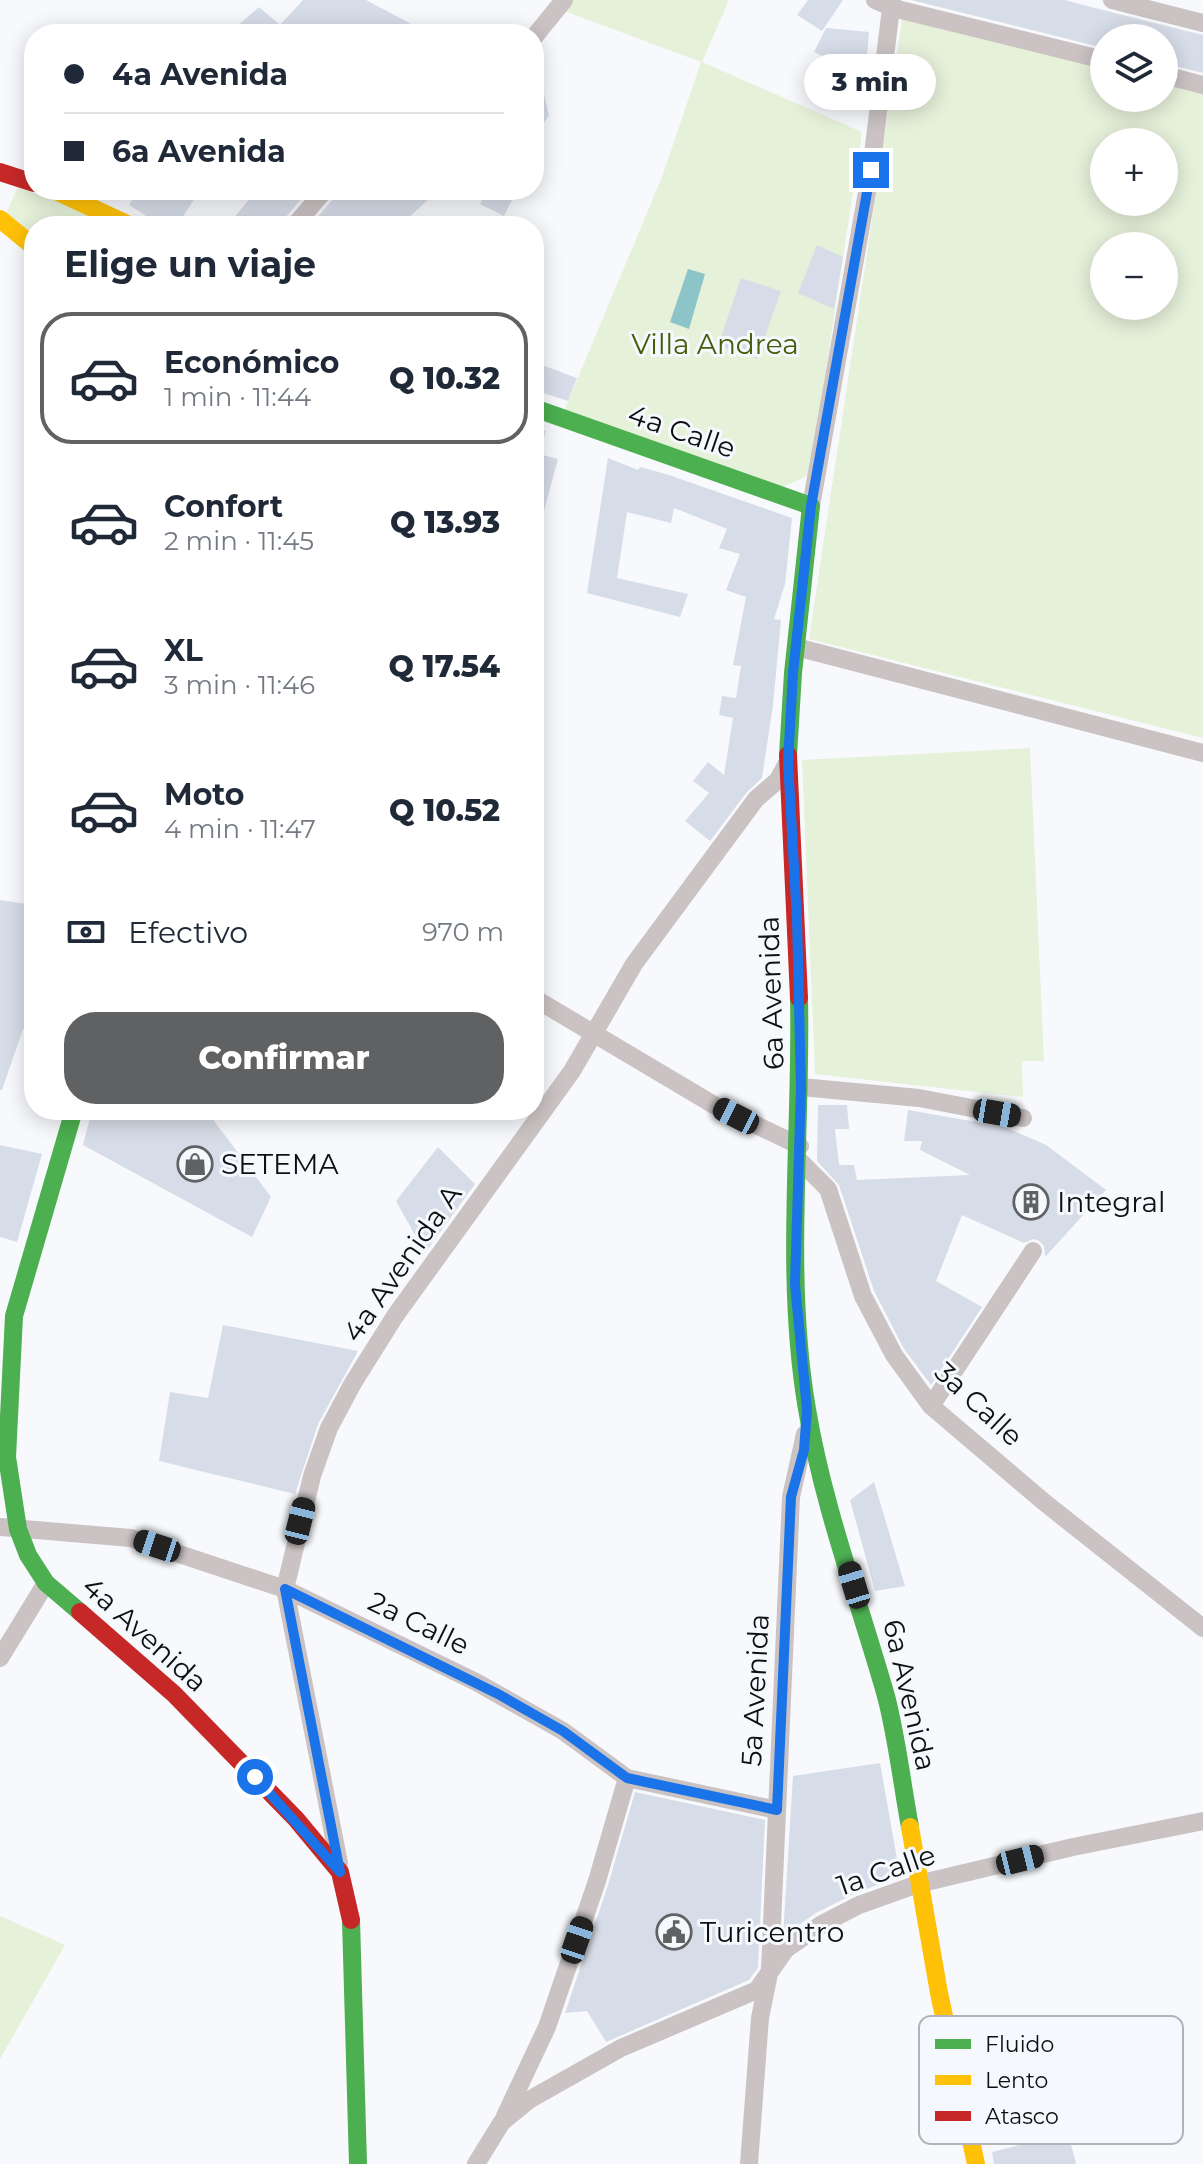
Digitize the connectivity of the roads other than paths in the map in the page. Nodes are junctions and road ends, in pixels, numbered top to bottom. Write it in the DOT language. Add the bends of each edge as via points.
graph roads {
  1 [pos="564,0"];
  2 [pos="875,0"];
  3 [pos="1112,0"];
  4 [pos="892,4"];
  5 [pos="1203,23"];
  6 [pos="544,25"];
  7 [pos="1090,56"];
  8 [pos="1178,79"];
  9 [pos="1203,85"];
  10 [pos="0,172"];
  11 [pos="24,180"];
  12 [pos="75,200"];
  13 [pos="316,200"];
  14 [pos="110,216"];
  15 [pos="303,216"];
  16 [pos="0,219"];
  17 [pos="24,239"];
  18 [pos="544,412"];
  19 [pos="811,506"];
  20 [pos="796,647"];
  21 [pos="1203,753"];
  22 [pos="788,762"];
  23 [pos="544,1004"];
  24 [pos="595,1033"];
  25 [pos="801,1087"];
  26 [pos="544,1112"];
  27 [pos="1023,1118"];
  28 [pos="71,1120"];
  29 [pos="539,1120"];
  30 [pos="799,1153"];
  31 [pos="1033,1251"];
  32 [pos="931,1406"];
  33 [pos="807,1410"];
  34 [pos="9,1528"];
  35 [pos="46,1583"];
  36 [pos="285,1589"];
  37 [pos="1203,1628"];
  38 [pos="0,1658"];
  39 [pos="627,1778"];
  40 [pos="777,1810"];
  41 [pos="1203,1821"];
  42 [pos="340,1872"];
  43 [pos="922,1883"];
  44 [pos="770,1969"];
  45 [pos="944,2016"];
  46 [pos="502,2122"];
  47 [pos="972,2144"];
  48 [pos="358,2164"];
  49 [pos="476,2164"];
  50 [pos="749,2164"];
  51 [pos="976,2164"];
  1 -- 6 [label="street"];
  2 -- 4 [label="street"];
  3 -- 5 [label="street"];
  4 -- 7 [label="street"];
  4 -- 19 [label="street, 6a Avenida" via="871,170"];
  8 -- 9 [label="street"];
  10 -- 11 [label="main road"];
  12 -- 14 [label="main road"];
  13 -- 15 [label="street"];
  16 -- 17 [label="main road"];
  18 -- 19 [label="main road, 4a Calle"];
  19 -- 20 [label="main road, 6a Avenida"];
  20 -- 21 [label="street"];
  20 -- 22 [label="main road, 6a Avenida"];
  22 -- 24 [label="street, 4a Avenida A" via="634,964"];
  22 -- 25 [label="main road, 6a Avenida"];
  23 -- 24 [label="street, 3a Calle"];
  24 -- 26 [label="street, 4a Avenida A"];
  24 -- 30 [label="street, 3a Calle"];
  25 -- 27 [label="street" via="919,1098"];
  25 -- 30 [label="main road, 6a Avenida"];
  28 -- 34 [label="main road, 4a Avenida" via="14,1316"];
  29 -- 36 [label="street, 4a Avenida A" via="395,1316 353,1383 312,1476"];
  30 -- 32 [label="street, 3a Calle" via="828,1189 863,1296 894,1355"];
  30 -- 33 [label="main road, 6a Avenida" via="795,1284"];
  31 -- 32 [label="street"];
  32 -- 37 [label="street, 3a Calle"];
  33 -- 40 [label="street, 5a Avenida" via="804,1450 791,1497"];
  33 -- 43 [label="main road, 6a Avenida" via="887,1700"];
  34 -- 35 [label="main road, 4a Avenida"];
  34 -- 36 [label="street, 2a Calle" via="131,1538"];
  35 -- 38 [label="street"];
  35 -- 42 [label="main road, 4a Avenida" via="174,1694"];
  36 -- 39 [label="street, 2a Calle" via="488,1689 563,1731"];
  36 -- 42 [label="street, 4a Avenida A"];
  39 -- 40 [label="street, 2a Calle"];
  39 -- 46 [label="street" via="547,2027"];
  40 -- 44 [label="street, 5a Avenida"];
  41 -- 43 [label="street, 1a Calle"];
  42 -- 48 [label="main road, 4a Avenida" via="351,1920"];
  43 -- 44 [label="street, 1a Calle" via="822,1924 786,1949"];
  43 -- 45 [label="main road, 6a Avenida"];
  44 -- 46 [label="street, 1a Calle" via="757,1990 621,2048 529,2100"];
  44 -- 50 [label="street, 5a Avenida" via="760,2018"];
  46 -- 49 [label="street, 1a Calle"];
  47 -- 51 [label="main road, 6a Avenida"];
}
